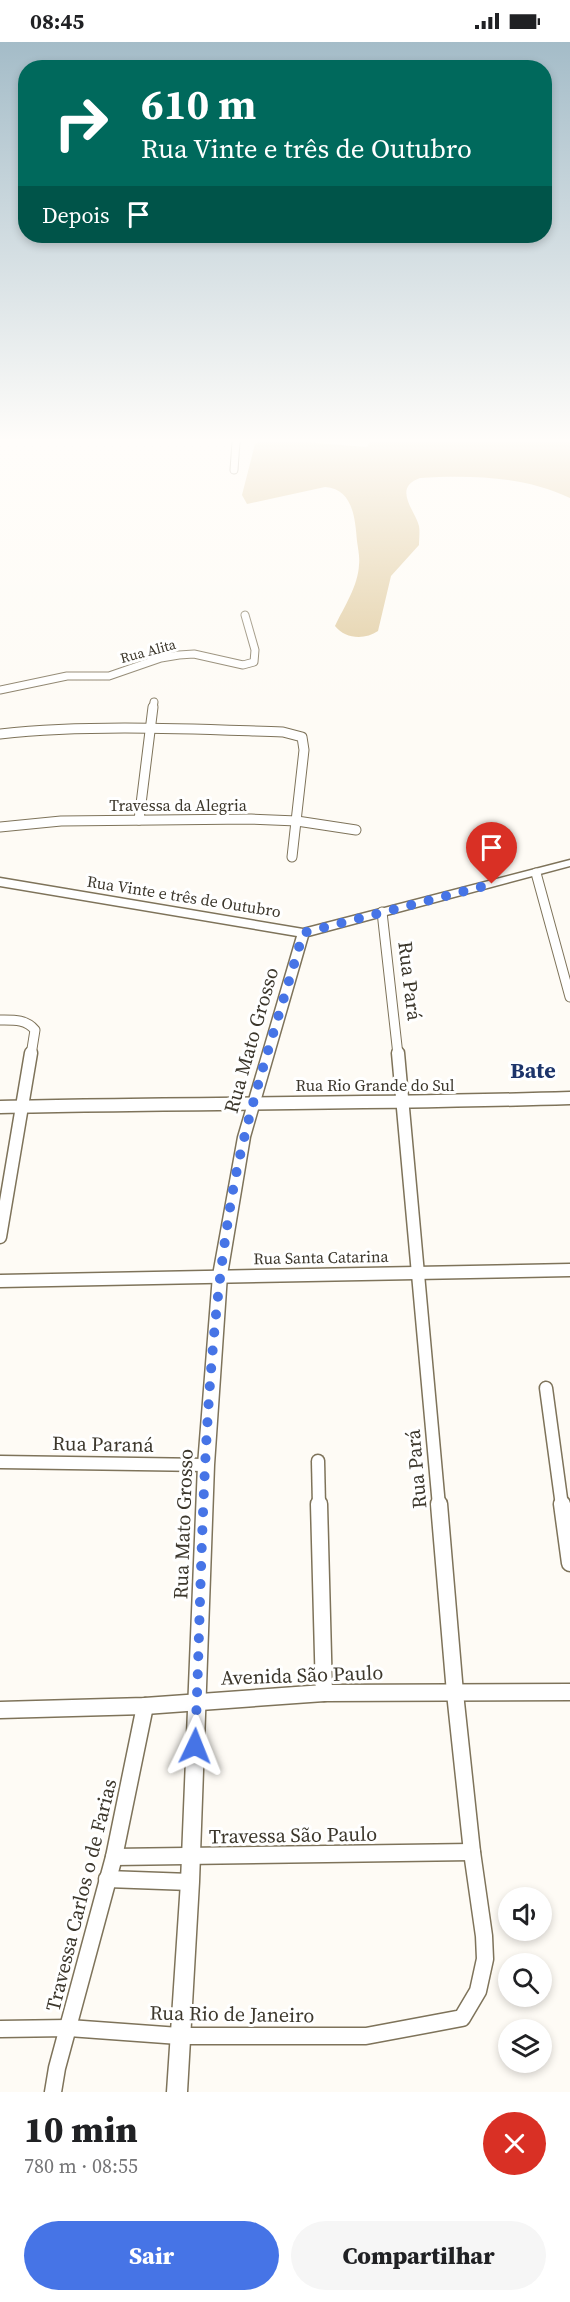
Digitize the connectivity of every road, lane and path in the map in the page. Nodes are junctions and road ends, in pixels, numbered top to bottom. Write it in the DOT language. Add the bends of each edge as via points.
graph roads {
  1 [pos="245,615"];
  2 [pos="0,690"];
  3 [pos="154,702"];
  4 [pos="152,727"];
  5 [pos="0,734"];
  6 [pos="139,820"];
  7 [pos="297,821"];
  8 [pos="0,827"];
  9 [pos="356,830"];
  10 [pos="292,857"];
  11 [pos="570,863"];
  12 [pos="536,873"];
  13 [pos="0,882"];
  14 [pos="382,912"];
  15 [pos="303,933"];
  16 [pos="566,963"];
  17 [pos="570,997"];
  18 [pos="1,1020"];
  19 [pos="570,1098"];
  20 [pos="255,1102"];
  21 [pos="404,1103"];
  22 [pos="21,1106"];
  23 [pos="0,1107"];
  24 [pos="0,1237"];
  25 [pos="570,1270"];
  26 [pos="418,1271"];
  27 [pos="220,1275"];
  28 [pos="0,1281"];
  29 [pos="546,1388"];
  30 [pos="318,1461"];
  31 [pos="0,1462"];
  32 [pos="206,1465"];
  33 [pos="570,1563"];
  34 [pos="570,1692"];
  35 [pos="455,1693"];
  36 [pos="324,1694"];
  37 [pos="197,1701"];
  38 [pos="145,1706"];
  39 [pos="0,1710"];
  40 [pos="472,1852"];
  41 [pos="114,1857"];
  42 [pos="190,1858"];
  43 [pos="107,1879"];
  44 [pos="190,1882"];
  45 [pos="462,2018"];
  46 [pos="69,2028"];
  47 [pos="0,2029"];
  48 [pos="178,2036"];
  49 [pos="52,2092"];
  50 [pos="177,2092"];
  1 -- 2 [label="street, Rua Alita" via="255,650 254,662 243,665 194,654 179,655 109,676 67,676"];
  3 -- 4 [label="street"];
  4 -- 5 [label="street" via="57,728"];
  4 -- 6 [label="street"];
  4 -- 7 [label="street" via="283,732 304,739"];
  6 -- 7 [label="street, Travessa da Alegria"];
  6 -- 8 [label="street, Travessa da Alegria"];
  7 -- 9 [label="street, Travessa da Alegria"];
  7 -- 10 [label="street"];
  11 -- 12 [label="street, Rua Vinte e três de Outubro"];
  12 -- 14 [label="street, Rua Vinte e três de Outubro"];
  12 -- 16 [label="street"];
  13 -- 15 [label="street, Rua Vinte e três de Outubro"];
  14 -- 15 [label="street, Rua Vinte e três de Outubro"];
  14 -- 21 [label="street, Rua Pará"];
  15 -- 20 [label="street, Rua Mato Grosso"];
  16 -- 17 [label="street"];
  18 -- 22 [label="street" via="26,1021 35,1030"];
  19 -- 21 [label="street, Rua Rio Grande do Sul"];
  20 -- 21 [label="street, Rua Rio Grande do Sul"];
  20 -- 22 [label="street, Rua Rio Grande do Sul"];
  20 -- 27 [label="street, Rua Mato Grosso" via="238,1164"];
  21 -- 26 [label="street, Rua Pará"];
  22 -- 23 [label="street, Rua Rio Grande do Sul"];
  22 -- 24 [label="street"];
  25 -- 26 [label="street, Rua Santa Catarina"];
  26 -- 27 [label="street, Rua Santa Catarina"];
  26 -- 35 [label="street, Rua Pará"];
  27 -- 28 [label="street, Rua Santa Catarina"];
  27 -- 32 [label="street, Rua Mato Grosso"];
  29 -- 33 [label="street"];
  30 -- 36 [label="street"];
  31 -- 32 [label="street, Rua Paraná"];
  32 -- 37 [label="street, Rua Mato Grosso"];
  34 -- 35 [label="street, Avenida São Paulo"];
  35 -- 36 [label="street, Avenida São Paulo"];
  35 -- 40 [label="street, Rua Pará"];
  36 -- 37 [label="street, Avenida São Paulo"];
  37 -- 38 [label="street, Avenida São Paulo"];
  37 -- 42 [label="street, Rua Mato Grosso"];
  38 -- 39 [label="street, Avenida São Paulo"];
  38 -- 41 [label="street, Travessa Carlos o de Farias"];
  40 -- 42 [label="street, Travessa São Paulo"];
  40 -- 45 [label="street, Rua Pará" via="485,1959 477,1991"];
  41 -- 42 [label="street, Travessa São Paulo"];
  41 -- 43 [label="street, Travessa Carlos o de Farias"];
  42 -- 44 [label="street, Rua Mato Grosso"];
  43 -- 44 [label="street"];
  43 -- 46 [label="street, Travessa Carlos o de Farias"];
  44 -- 48 [label="street, Rua Mato Grosso"];
  45 -- 48 [label="street, Rua Rio de Janeiro" via="366,2037"];
  46 -- 47 [label="street, Rua Rio de Janeiro"];
  46 -- 48 [label="street, Rua Rio de Janeiro"];
  46 -- 49 [label="street, Travessa Carlos o de Farias"];
  48 -- 50 [label="street, Rua Mato Grosso"];
}
